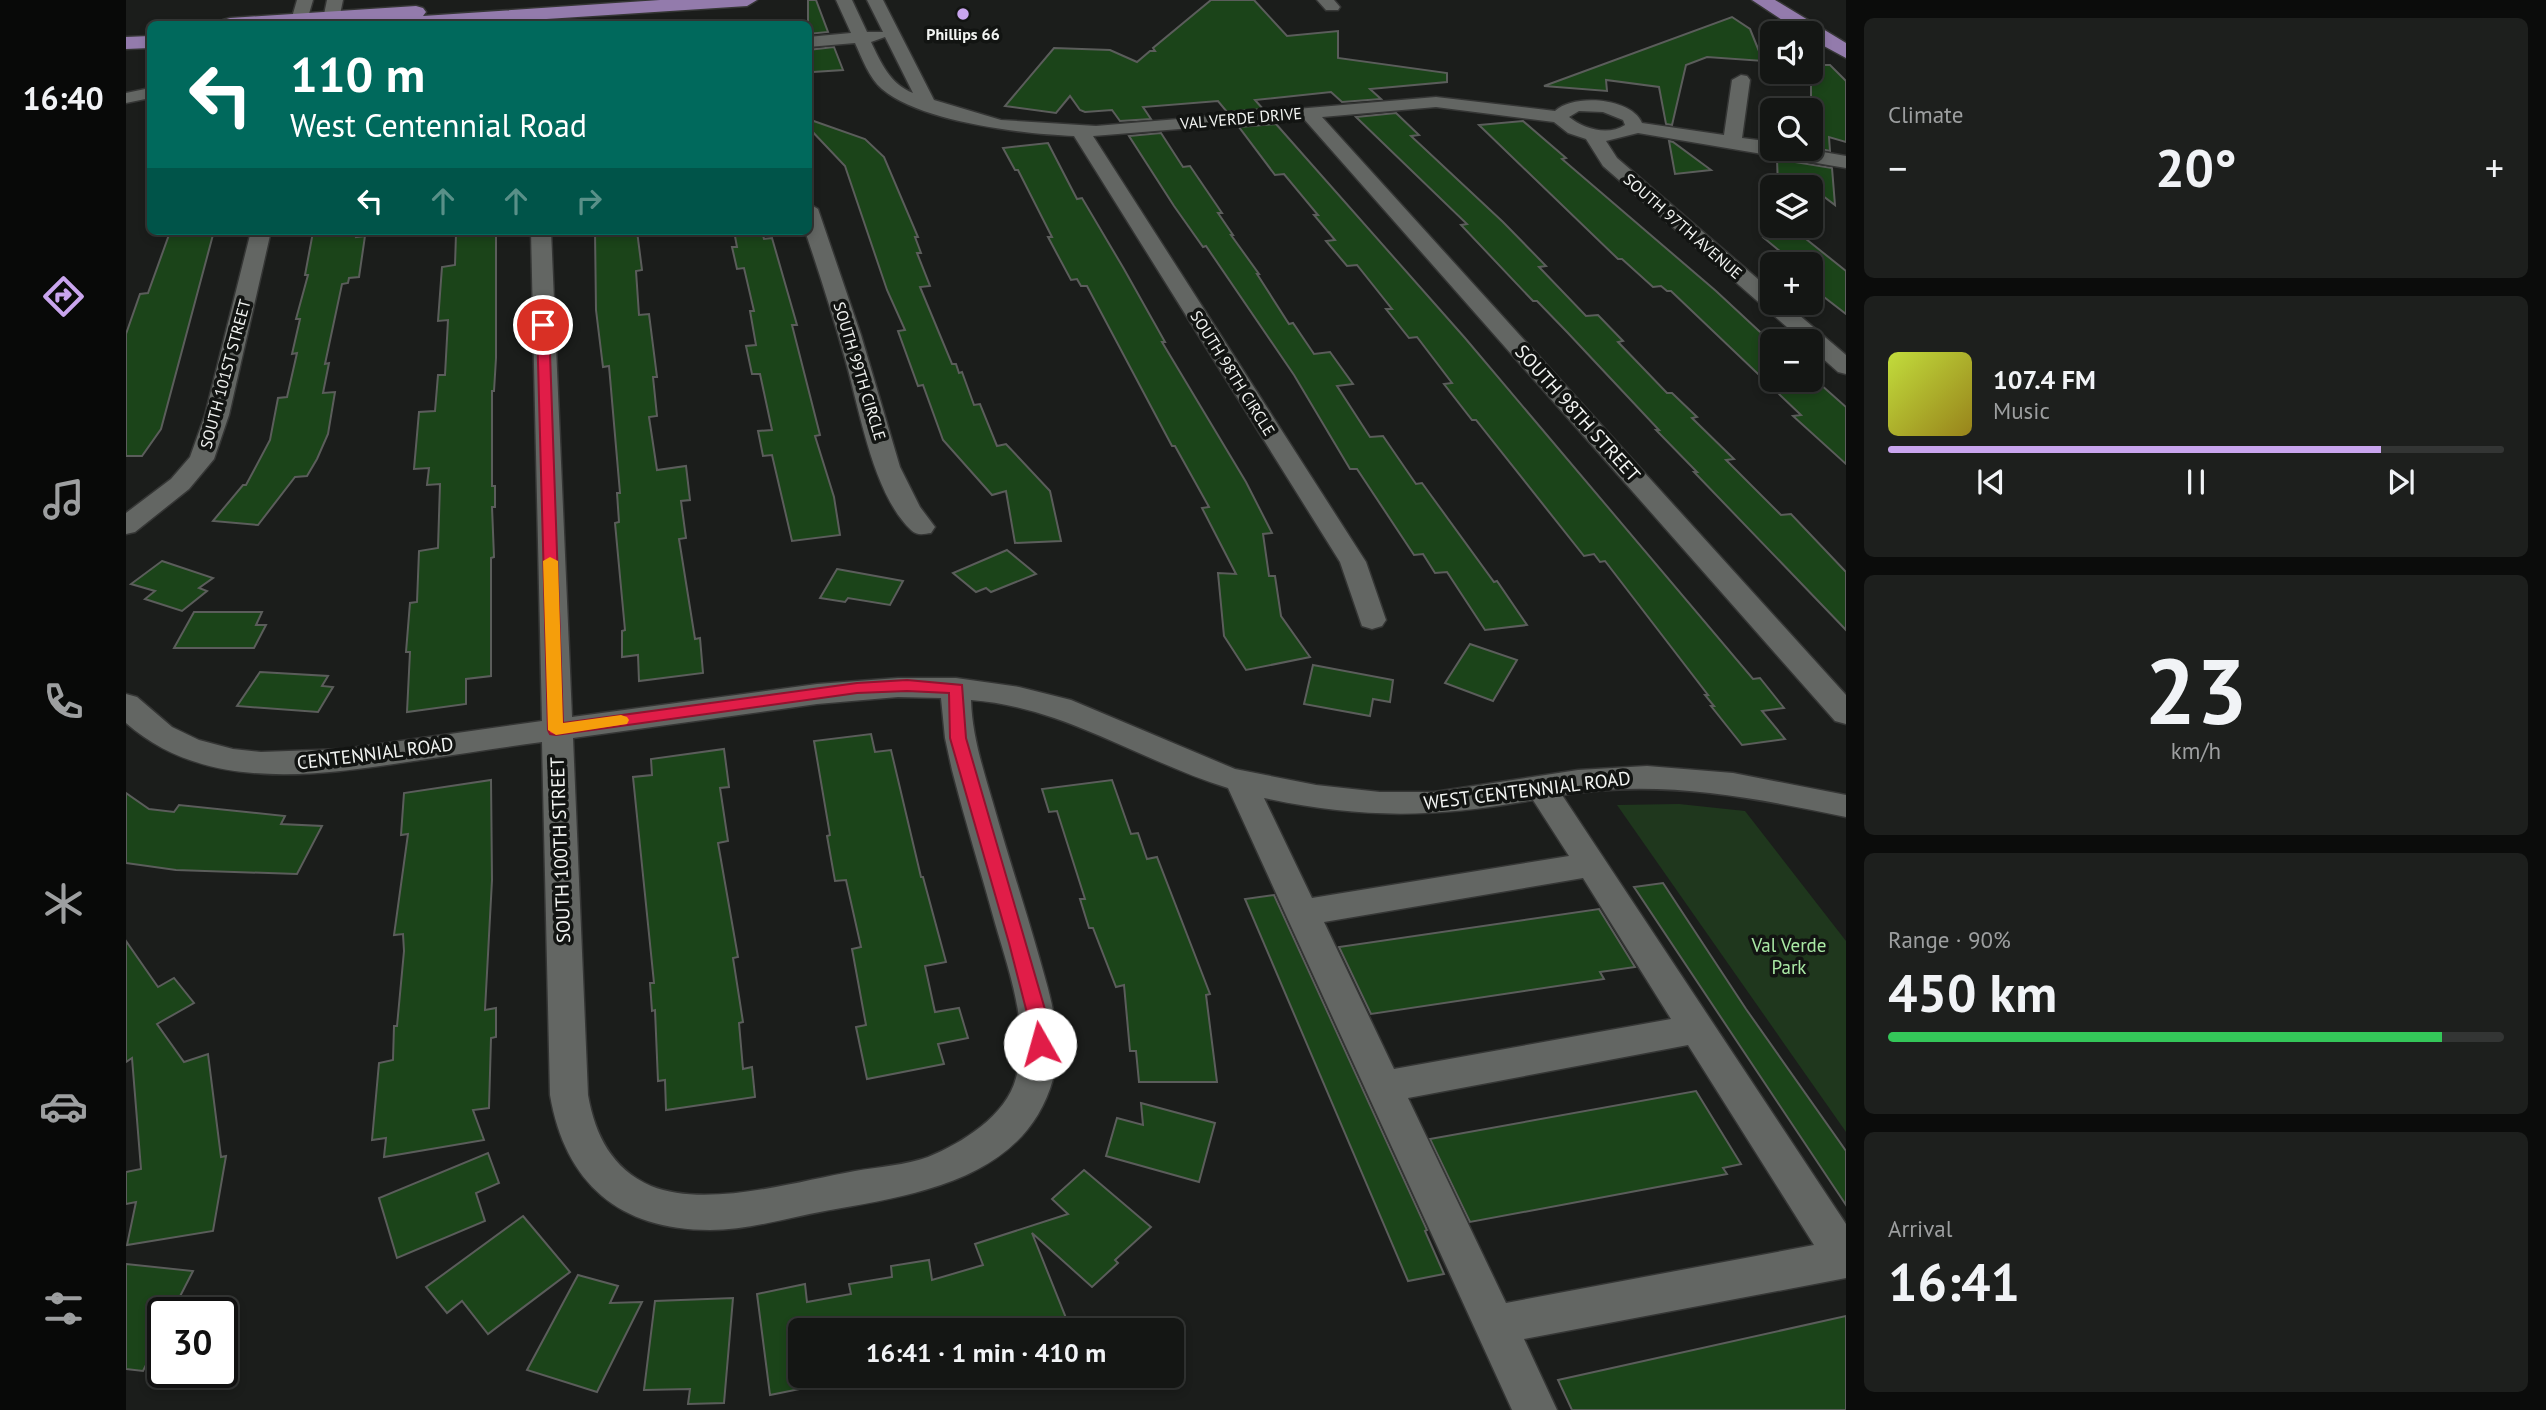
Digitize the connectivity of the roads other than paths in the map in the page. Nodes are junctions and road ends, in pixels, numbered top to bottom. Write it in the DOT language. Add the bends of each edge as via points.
graph roads {
  1 [pos="305,0"];
  2 [pos="584,0"];
  3 [pos="747,0"];
  4 [pos="844,0"];
  5 [pos="875,0"];
  6 [pos="1762,0"];
  7 [pos="1789,0"];
  8 [pos="333,14"];
  9 [pos="298,21"];
  10 [pos="302,21"];
  11 [pos="435,21"];
  12 [pos="147,30"];
  13 [pos="126,32"];
  14 [pos="1846,34"];
  15 [pos="892,35"];
  16 [pos="862,37"];
  17 [pos="147,41"];
  18 [pos="812,42"];
  19 [pos="126,43"];
  20 [pos="1846,52"];
  21 [pos="1741,80"];
  22 [pos="147,94"];
  23 [pos="126,98"];
  24 [pos="926,102"];
  25 [pos="1308,112"];
  26 [pos="1559,117"];
  27 [pos="1635,127"];
  28 [pos="1080,131"];
  29 [pos="1593,134"];
  30 [pos="1732,142"];
  31 [pos="1760,146"];
  32 [pos="1823,157"];
  33 [pos="1846,162"];
  34 [pos="812,221"];
  35 [pos="260,235"];
  36 [pos="541,235"];
  37 [pos="1846,367"];
  38 [pos="126,526"];
  39 [pos="922,527"];
  40 [pos="1372,620"];
  41 [pos="956,688"];
  42 [pos="126,704"];
  43 [pos="1846,714"];
  44 [pos="556,730"];
  45 [pos="1240,781"];
  46 [pos="1541,787"];
  47 [pos="1846,806"];
  48 [pos="1590,865"];
  49 [pos="1302,913"];
  50 [pos="1697,1029"];
  51 [pos="1384,1087"];
  52 [pos="1846,1258"];
  53 [pos="1495,1325"];
  54 [pos="1535,1410"];
  1 -- 9 [label="street"];
  2 -- 8 [label="main road"];
  3 -- 11 [label="main road"];
  4 -- 16 [label="street, VAL VERDE DRIVE"];
  5 -- 15 [label="street"];
  6 -- 20 [label="main road"];
  7 -- 14 [label="main road"];
  8 -- 10 [label="main road"];
  12 -- 13 [label="main road"];
  15 -- 16 [label="street"];
  15 -- 24 [label="street"];
  16 -- 18 [label="street"];
  16 -- 24 [label="street, VAL VERDE DRIVE" via="886,84"];
  17 -- 19 [label="main road"];
  21 -- 30 [label="street"];
  22 -- 23 [label="street"];
  24 -- 28 [label="street, VAL VERDE DRIVE" via="986,122"];
  25 -- 26 [label="street, VAL VERDE DRIVE" via="1436,102"];
  25 -- 28 [label="street, VAL VERDE DRIVE"];
  25 -- 43 [label="street, SOUTH 98TH STREET"];
  26 -- 27 [label="street, VAL VERDE DRIVE" via="1573,107 1604,107 1632,117"];
  26 -- 29 [label="street, VAL VERDE DRIVE" via="1567,125"];
  27 -- 29 [label="street, VAL VERDE DRIVE" via="1618,134"];
  27 -- 30 [label="street, VAL VERDE DRIVE"];
  28 -- 40 [label="street, SOUTH 98TH CIRCLE" via="1353,562"];
  29 -- 37 [label="street, SOUTH 97TH AVENUE" via="1610,162"];
  30 -- 31 [label="street, VAL VERDE DRIVE"];
  32 -- 33 [label="street, VAL VERDE DRIVE"];
  34 -- 39 [label="street, SOUTH 99TH CIRCLE" via="894,486"];
  35 -- 38 [label="street, SOUTH 101ST STREET" via="202,459 180,484"];
  36 -- 44 [label="street, SOUTH 100TH STREET"];
  41 -- 44 [label="street, WEST CENTENNIAL ROAD" via="857,688"];
  41 -- 44 [label="street, SOUTH 100TH STREET" via="958,738 1036,1013 1039,1061 1034,1080 1018,1113 972,1156 922,1176 741,1209 685,1210 625,1192 597,1171 573,1125"];
  41 -- 45 [label="street, WEST CENTENNIAL ROAD" via="1060,708"];
  42 -- 44 [label="street, CENTENNIAL ROAD" via="140,721 185,746 233,760 284,764"];
  45 -- 46 [label="street, WEST CENTENNIAL ROAD" via="1294,793 1388,803 1458,801"];
  45 -- 49 [label="street"];
  46 -- 47 [label="street, WEST CENTENNIAL ROAD" via="1655,777 1753,786"];
  46 -- 48 [label="street"];
  48 -- 49 [label="street"];
  48 -- 50 [label="street"];
  49 -- 51 [label="street"];
  50 -- 51 [label="street"];
  50 -- 52 [label="street"];
  51 -- 53 [label="street"];
  52 -- 53 [label="street"];
  53 -- 54 [label="street"];
}
